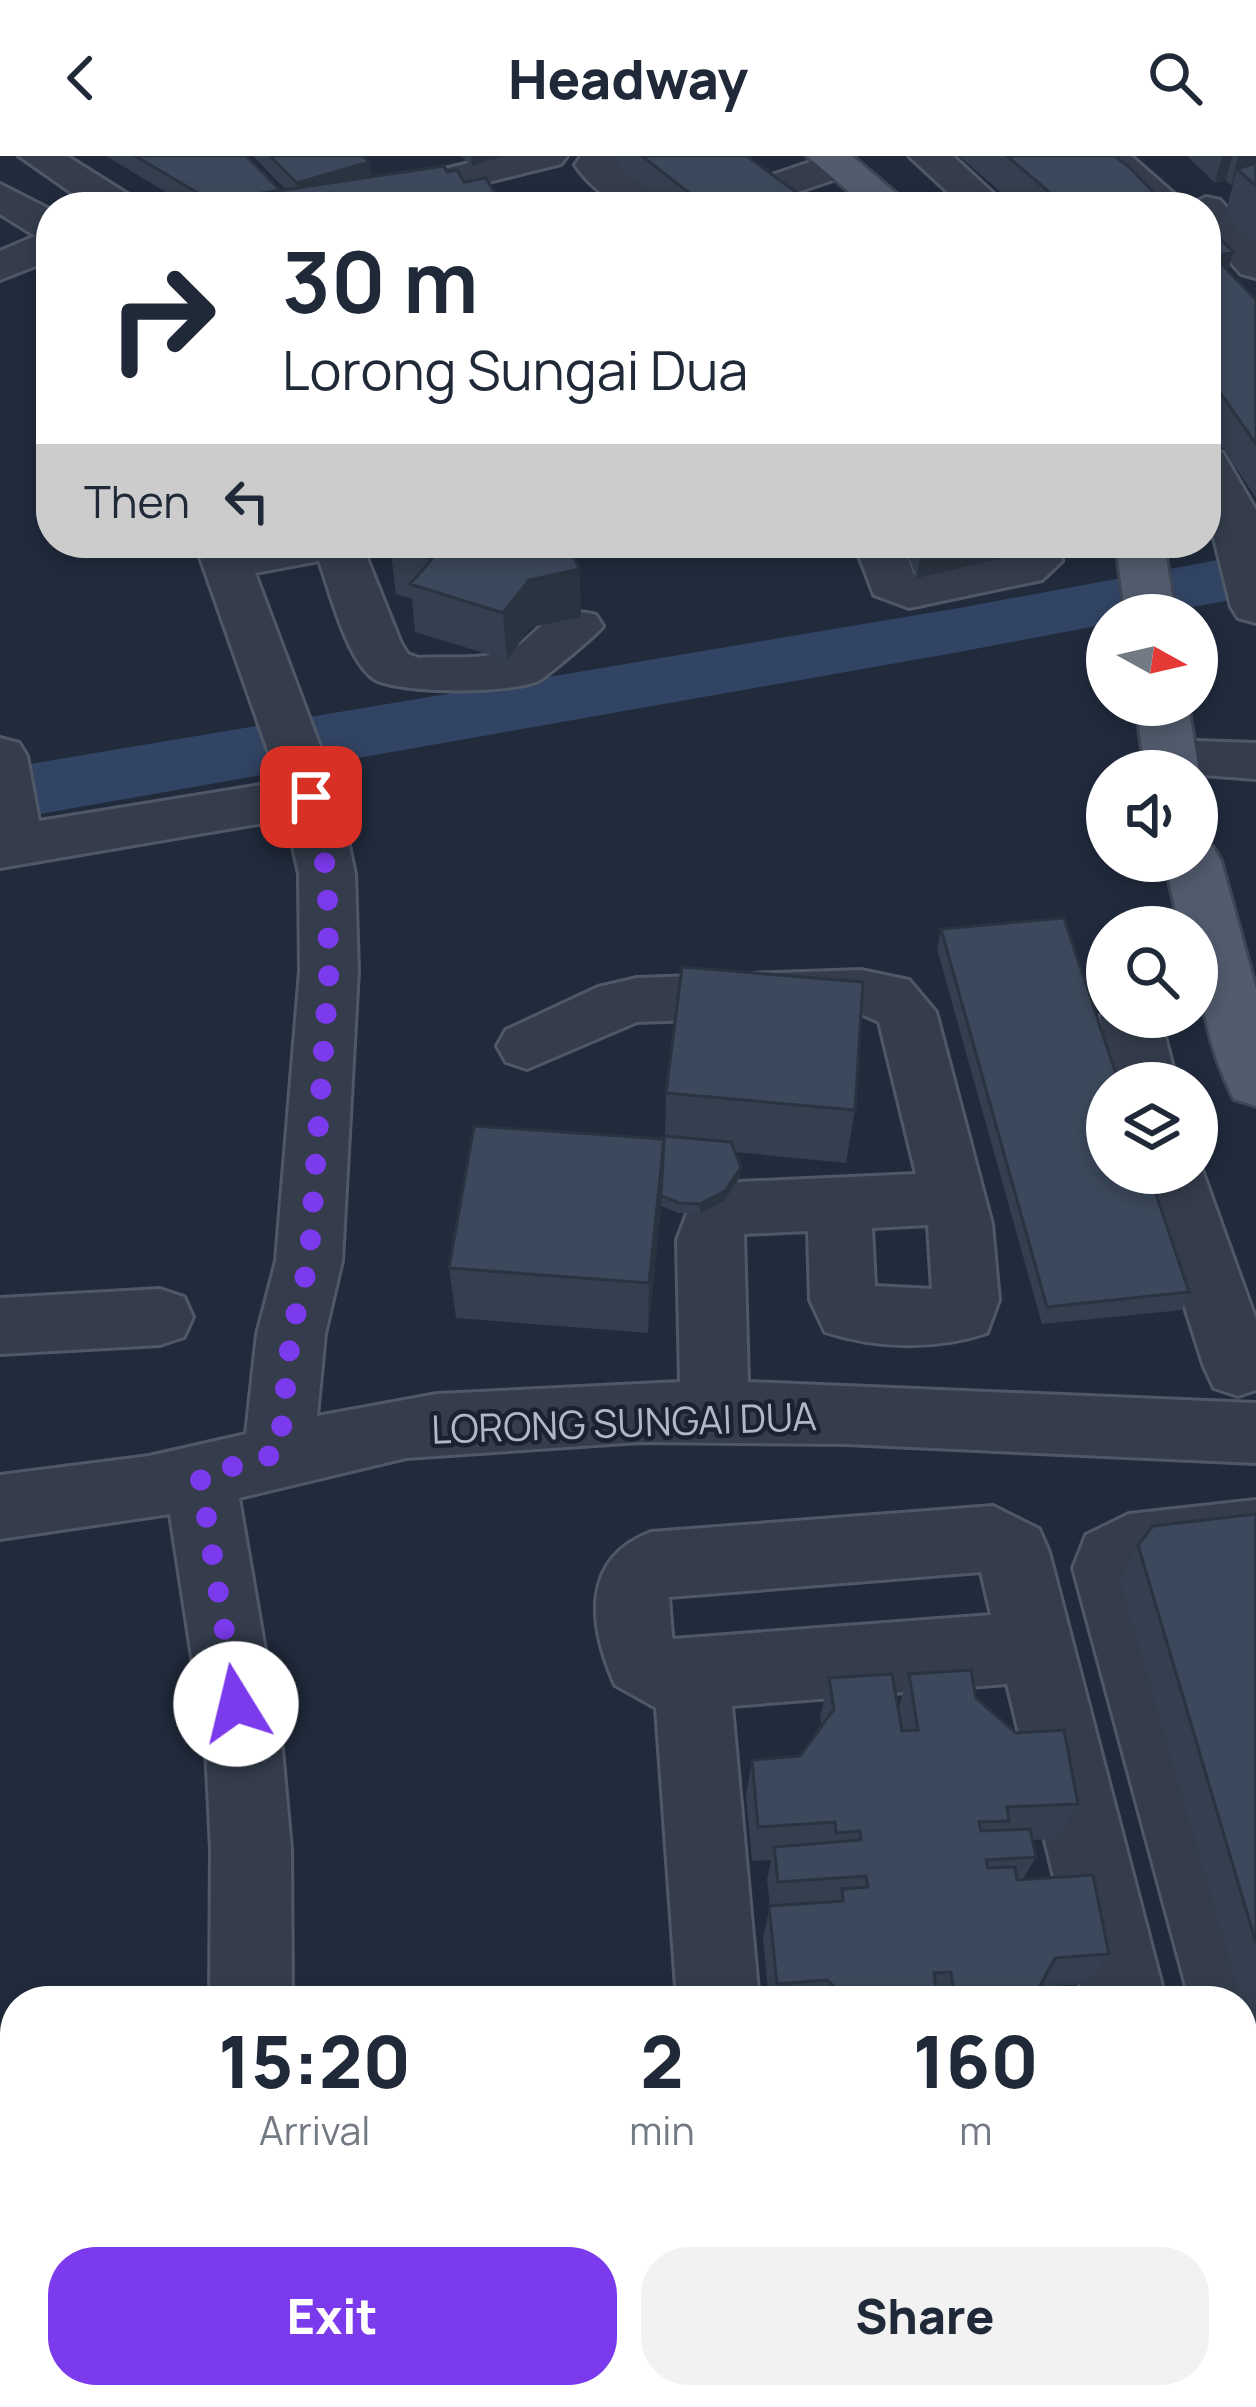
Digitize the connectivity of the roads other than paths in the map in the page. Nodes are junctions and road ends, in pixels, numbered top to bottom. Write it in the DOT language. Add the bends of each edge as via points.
graph roads {
  1 [pos="39,156"];
  2 [pos="548,156"];
  3 [pos="614,156"];
  4 [pos="920,156"];
  5 [pos="929,156"];
  6 [pos="1106,156"];
  7 [pos="1161,156"];
  8 [pos="842,167"];
  9 [pos="417,169"];
  10 [pos="772,187"];
  11 [pos="96,192"];
  12 [pos="369,192"];
  13 [pos="629,192"];
  14 [pos="873,192"];
  15 [pos="971,192"];
  16 [pos="1150,192"];
  17 [pos="1199,192"];
  18 [pos="0,196"];
  19 [pos="36,219"];
  20 [pos="1221,230"];
  21 [pos="36,251"];
  22 [pos="1221,263"];
  23 [pos="1256,266"];
  24 [pos="0,267"];
  25 [pos="1256,299"];
  26 [pos="1221,500"];
  27 [pos="1242,551"];
  28 [pos="224,558"];
  29 [pos="341,558"];
  30 [pos="883,558"];
  31 [pos="1037,558"];
  32 [pos="578,626"];
  33 [pos="1256,761"];
  34 [pos="1218,763"];
  35 [pos="301,764"];
  36 [pos="6,806"];
  37 [pos="1218,981"];
  38 [pos="527,1046"];
  39 [pos="1256,1082"];
  40 [pos="1181,1194"];
  41 [pos="954,1198"];
  42 [pos="839,1203"];
  43 [pos="160,1317"];
  44 [pos="0,1326"];
  45 [pos="1238,1367"];
  46 [pos="715,1412"];
  47 [pos="1256,1432"];
  48 [pos="304,1448"];
  49 [pos="200,1476"];
  50 [pos="0,1507"];
  51 [pos="1256,1532"];
  52 [pos="1035,1647"];
  53 [pos="691,1673"];
  54 [pos="251,1986"];
  55 [pos="717,1986"];
  56 [pos="1121,1986"];
  57 [pos="1227,1986"];
  1 -- 11 [label="street"];
  2 -- 9 [label="street"];
  3 -- 13 [label="street" via="596,165"];
  4 -- 8 [label="street"];
  5 -- 15 [label="street"];
  6 -- 16 [label="street"];
  7 -- 17 [label="street"];
  8 -- 10 [label="street"];
  8 -- 14 [label="main road"];
  9 -- 12 [label="street"];
  18 -- 19 [label="street"];
  20 -- 23 [label="street"];
  21 -- 24 [label="street"];
  22 -- 25 [label="street"];
  26 -- 27 [label="street"];
  28 -- 35 [label="street"];
  29 -- 32 [label="street" via="376,646 390,666 415,675 522,668"];
  30 -- 31 [label="street" via="892,584 909,592 1025,569"];
  33 -- 34 [label="street"];
  35 -- 36 [label="street" via="214,809"];
  35 -- 48 [label="street" via="327,874 329,971 309,1261 291,1334"];
  37 -- 39 [label="main road"];
  38 -- 41 [label="street" via="637,1000 888,996 906,1012"];
  40 -- 45 [label="street"];
  41 -- 42 [label="street"];
  41 -- 42 [label="street" via="965,1308 948,1318 849,1312"];
  42 -- 46 [label="street" via="737,1208 716,1218"];
  43 -- 44 [label="street"];
  46 -- 47 [label="street, LORONG SUNGAI DUA"];
  46 -- 48 [label="street, LORONG SUNGAI DUA" via="457,1423"];
  48 -- 49 [label="street, LORONG SUNGAI DUA"];
  49 -- 50 [label="street, LORONG SUNGAI DUA"];
  49 -- 54 [label="street" via="244,1749"];
  51 -- 57 [label="street" via="1129,1547 1109,1568"];
  52 -- 53 [label="street"];
  52 -- 53 [label="street" via="1013,1552 994,1540 651,1564 632,1594 640,1660 659,1675"];
  52 -- 56 [label="street"];
  53 -- 55 [label="street"];
}
